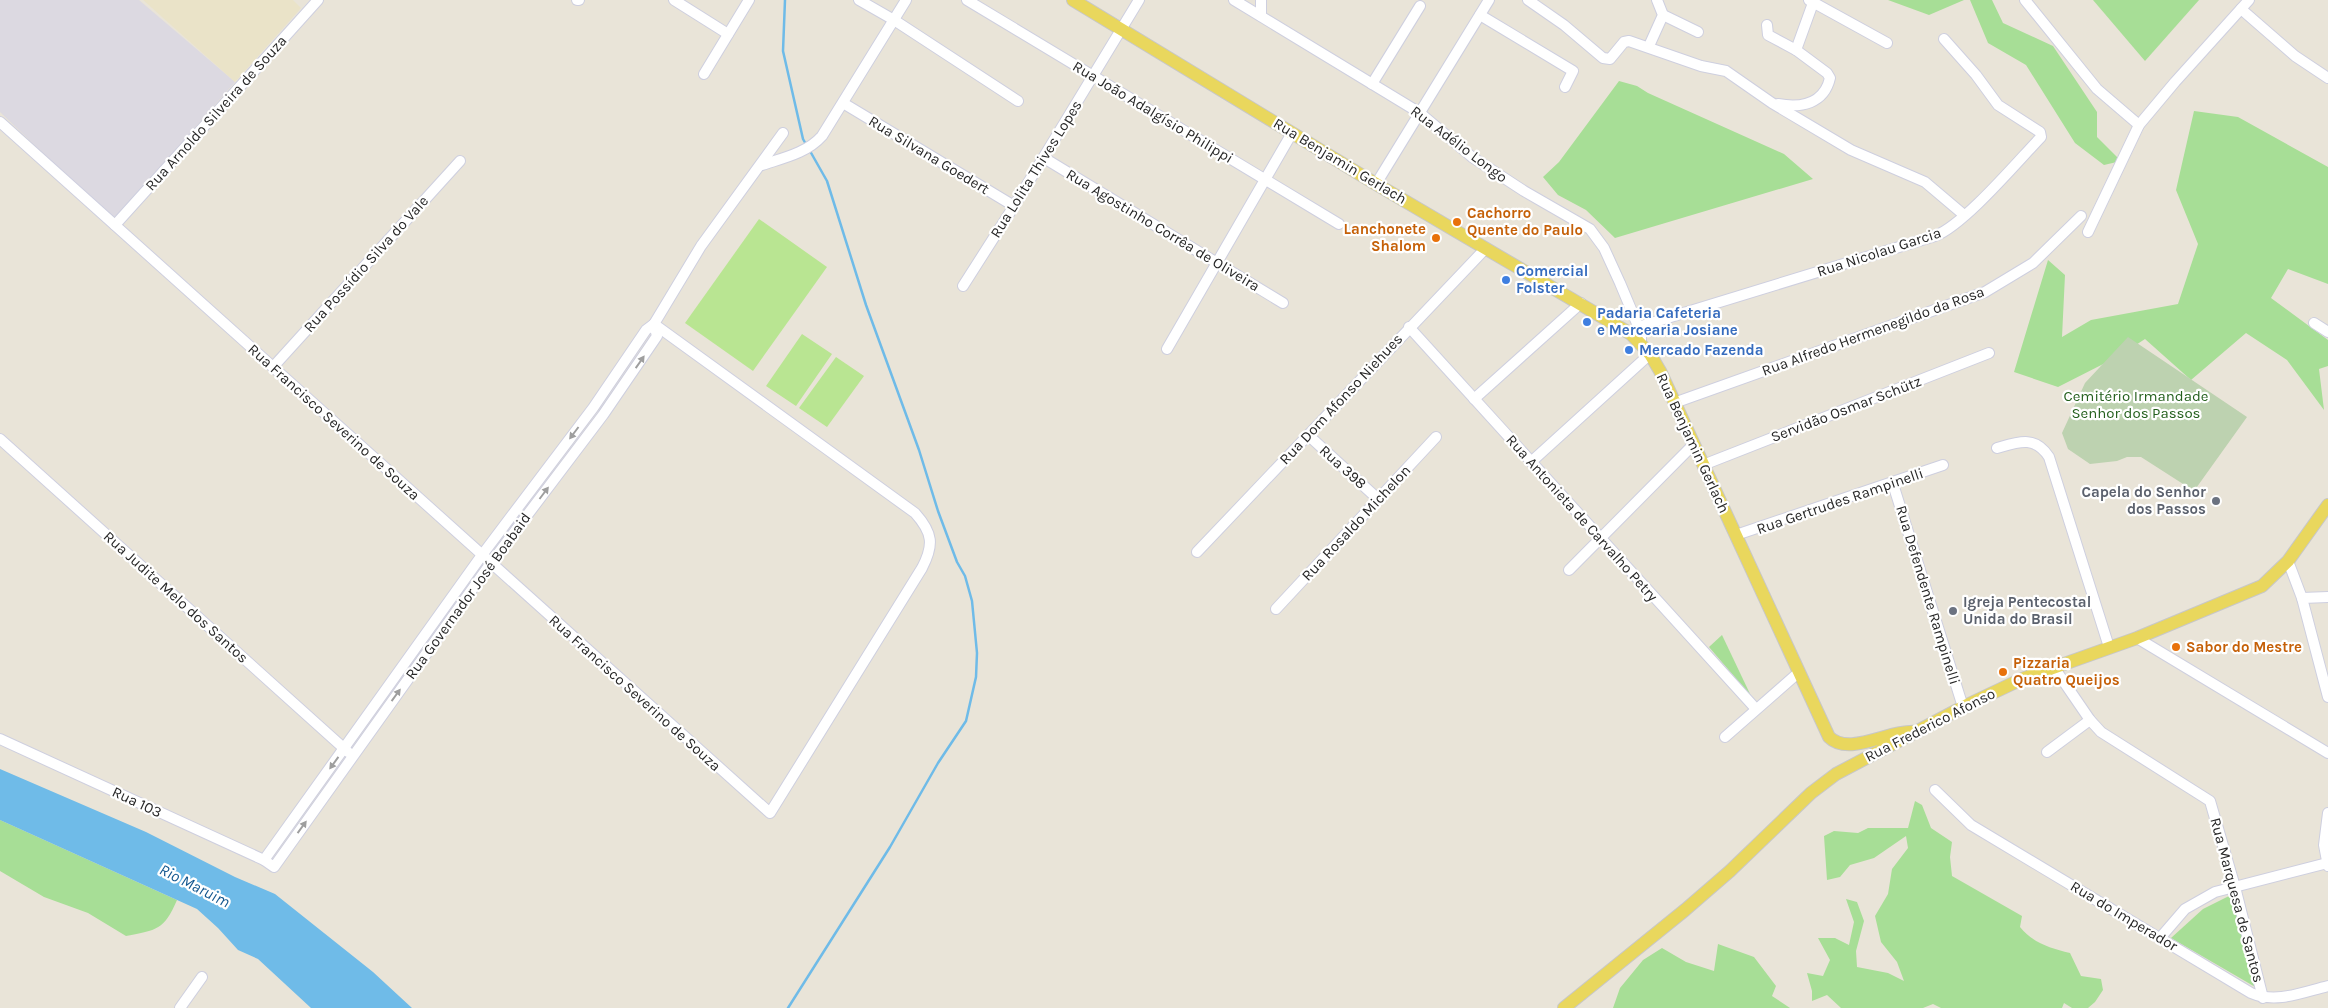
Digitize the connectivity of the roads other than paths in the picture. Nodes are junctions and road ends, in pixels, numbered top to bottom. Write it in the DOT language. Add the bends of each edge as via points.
graph roads {
  1 [pos="318,0"];
  2 [pos="674,0"];
  3 [pos="750,0"];
  4 [pos="859,0"];
  5 [pos="906,0"];
  6 [pos="967,0"];
  7 [pos="1073,0"];
  8 [pos="1139,0"];
  9 [pos="1234,0"];
  10 [pos="1261,0"];
  11 [pos="1489,0"];
  12 [pos="1528,0"];
  13 [pos="1657,0"];
  14 [pos="2025,0"];
  15 [pos="2249,0"];
  16 [pos="1811,1"];
  17 [pos="1420,6"];
  18 [pos="2241,9"];
  19 [pos="1480,15"];
  20 [pos="1663,15"];
  21 [pos="1261,16"];
  22 [pos="894,20"];
  23 [pos="1767,25"];
  24 [pos="1122,29"];
  25 [pos="1698,32"];
  26 [pos="728,34"];
  27 [pos="1944,39"];
  28 [pos="1887,43"];
  29 [pos="1649,46"];
  30 [pos="1796,50"];
  31 [pos="704,74"];
  32 [pos="1093,76"];
  33 [pos="2328,78"];
  34 [pos="1372,84"];
  35 [pos="1565,87"];
  36 [pos="1018,101"];
  37 [pos="843,103"];
  38 [pos="1772,103"];
  39 [pos="1420,113"];
  40 [pos="0,122"];
  41 [pos="2139,126"];
  42 [pos="783,133"];
  43 [pos="1292,133"];
  44 [pos="1044,158"];
  45 [pos="460,161"];
  46 [pos="762,165"];
  47 [pos="1265,180"];
  48 [pos="1376,184"];
  49 [pos="1014,206"];
  50 [pos="1964,216"];
  51 [pos="2081,216"];
  52 [pos="1338,224"];
  53 [pos="115,225"];
  54 [pos="2088,232"];
  55 [pos="1486,248"];
  56 [pos="1217,263"];
  57 [pos="963,286"];
  58 [pos="1283,303"];
  59 [pos="1581,303"];
  60 [pos="2314,323"];
  61 [pos="654,324"];
  62 [pos="1409,327"];
  63 [pos="2328,332"];
  64 [pos="1637,335"];
  65 [pos="1167,348"];
  66 [pos="1989,353"];
  67 [pos="1650,354"];
  68 [pos="273,367"];
  69 [pos="1474,399"];
  70 [pos="1674,403"];
  71 [pos="593,408"];
  72 [pos="603,415"];
  73 [pos="1308,435"];
  74 [pos="1436,437"];
  75 [pos="0,438"];
  76 [pos="1693,446"];
  77 [pos="1997,448"];
  78 [pos="1531,462"];
  79 [pos="1703,465"];
  80 [pos="1944,466"];
  81 [pos="1893,484"];
  82 [pos="1378,499"];
  83 [pos="2328,505"];
  84 [pos="1736,536"];
  85 [pos="1600,537"];
  86 [pos="1197,552"];
  87 [pos="482,555"];
  88 [pos="2288,561"];
  89 [pos="491,563"];
  90 [pos="1569,570"];
  91 [pos="2328,597"];
  92 [pos="2302,598"];
  93 [pos="1276,608"];
  94 [pos="2137,638"];
  95 [pos="2109,647"];
  96 [pos="410,655"];
  97 [pos="420,662"];
  98 [pos="2054,666"];
  99 [pos="1798,673"];
  100 [pos="2328,697"];
  101 [pos="1963,707"];
  102 [pos="1756,709"];
  103 [pos="2090,720"];
  104 [pos="1917,732"];
  105 [pos="1725,737"];
  106 [pos="0,739"];
  107 [pos="344,748"];
  108 [pos="2047,752"];
  109 [pos="2328,753"];
  110 [pos="353,756"];
  111 [pos="1935,790"];
  112 [pos="2328,813"];
  113 [pos="264,860"];
  114 [pos="2328,864"];
  115 [pos="274,867"];
  116 [pos="2234,886"];
  117 [pos="2160,938"];
  118 [pos="202,977"];
  119 [pos="2328,986"];
  120 [pos="2262,998"];
  121 [pos="180,1008"];
  122 [pos="1564,1008"];
  1 -- 53 [label="street, Rua Arnoldo Silveira de Souza"];
  2 -- 26 [label="street"];
  3 -- 26 [label="street"];
  4 -- 22 [label="street"];
  5 -- 22 [label="street"];
  6 -- 32 [label="street, Rua João Adalgísio Philippi"];
  7 -- 24 [label="main road, Rua Benjamin Gerlach"];
  8 -- 24 [label="street, Rua Lolita Thives Lopes"];
  9 -- 21 [label="street, Rua Adélio Longo"];
  10 -- 21 [label="street"];
  11 -- 19 [label="street"];
  12 -- 29 [label="street" via="1603,58 1610,59 1624,42"];
  13 -- 20 [label="street"];
  14 -- 41 [label="street" via="2097,89"];
  15 -- 18 [label="street"];
  16 -- 28 [label="street"];
  16 -- 30 [label="street"];
  17 -- 34 [label="street"];
  18 -- 33 [label="street" via="2295,56"];
  18 -- 41 [label="street"];
  19 -- 35 [label="street" via="1573,71"];
  19 -- 39 [label="street"];
  20 -- 25 [label="street"];
  20 -- 29 [label="street"];
  21 -- 34 [label="street, Rua Adélio Longo"];
  22 -- 36 [label="street"];
  22 -- 37 [label="street"];
  23 -- 30 [label="street" via="1768,35"];
  24 -- 32 [label="street, Rua Lolita Thives Lopes"];
  24 -- 43 [label="main road, Rua Benjamin Gerlach"];
  26 -- 31 [label="street"];
  27 -- 50 [label="street, Rua Nicolau Garcia" via="1998,105 2040,132 2040,137"];
  29 -- 38 [label="street" via="1700,66 1726,71"];
  30 -- 38 [label="street" via="1827,73 1830,78 1828,87 1808,105"];
  32 -- 44 [label="street, Rua Lolita Thives Lopes"];
  32 -- 47 [label="street, Rua João Adalgísio Philippi"];
  34 -- 39 [label="street, Rua Adélio Longo"];
  37 -- 46 [label="street" via="816,143"];
  37 -- 49 [label="street, Rua Silvana Goedert"];
  38 -- 50 [label="street" via="1851,150 1925,182"];
  39 -- 48 [label="street"];
  39 -- 64 [label="street, Rua Adélio Longo" via="1472,157 1590,229 1604,248"];
  40 -- 53 [label="street, Rua Francisco Severino de Souza"];
  41 -- 54 [label="street"];
  42 -- 46 [label="street, Rua Governador José Boabaid"];
  43 -- 47 [label="street"];
  43 -- 48 [label="main road, Rua Benjamin Gerlach"];
  44 -- 49 [label="street, Rua Lolita Thives Lopes"];
  44 -- 56 [label="street, Rua Agostinho Corrêa de Oliveira"];
  45 -- 68 [label="street, Rua Possídio Silva do Vale"];
  46 -- 61 [label="street, Rua Governador José Boabaid" via="701,246"];
  47 -- 52 [label="street, Rua João Adalgísio Philippi"];
  47 -- 56 [label="street"];
  48 -- 55 [label="main road, Rua Benjamin Gerlach"];
  49 -- 57 [label="street, Rua Lolita Thives Lopes"];
  50 -- 64 [label="street, Rua Nicolau Garcia" via="1935,236"];
  51 -- 70 [label="street, Rua Alfredo Hermenegildo da Rosa" via="2024,270 1985,292"];
  53 -- 68 [label="street, Rua Francisco Severino de Souza"];
  55 -- 59 [label="main road, Rua Benjamin Gerlach"];
  55 -- 62 [label="street, Rua Dom Afonso Niehues"];
  56 -- 58 [label="street, Rua Agostinho Corrêa de Oliveira"];
  56 -- 65 [label="street"];
  59 -- 64 [label="main road, Rua Benjamin Gerlach"];
  59 -- 69 [label="street"];
  60 -- 63 [label="street"];
  61 -- 71 [label="street, Rua Governador José Boabaid" via="646,330"];
  72 -- 61 [label="street, Rua Governador José Boabaid, one-way" via="658,336"];
  61 -- 89 [label="street, Rua Francisco Severino de Souza" via="915,513 930,536 930,554 922,568 770,814"];
  62 -- 69 [label="street, Rua Antonieta de Carvalho Petry"];
  62 -- 73 [label="street, Rua Dom Afonso Niehues"];
  64 -- 67 [label="main road, Rua Benjamin Gerlach"];
  66 -- 79 [label="street, Servidão Osmar Schütz"];
  67 -- 70 [label="main road, Rua Benjamin Gerlach"];
  67 -- 78 [label="street"];
  68 -- 87 [label="street, Rua Francisco Severino de Souza"];
  69 -- 78 [label="street, Rua Antonieta de Carvalho Petry"];
  70 -- 76 [label="main road, Rua Benjamin Gerlach"];
  71 -- 72 [label="street"];
  71 -- 87 [label="street, Rua Governador José Boabaid, one-way"];
  89 -- 72 [label="street, Rua Governador José Boabaid, one-way"];
  73 -- 82 [label="street, Rua 398"];
  73 -- 86 [label="street, Rua Dom Afonso Niehues"];
  74 -- 82 [label="street, Rua Rosaldo Michelon"];
  75 -- 107 [label="street, Rua Judite Melo dos Santos"];
  76 -- 79 [label="main road, Rua Benjamin Gerlach"];
  76 -- 85 [label="street"];
  77 -- 95 [label="street" via="2027,440 2044,448 2049,456"];
  78 -- 85 [label="street, Rua Antonieta de Carvalho Petry"];
  79 -- 84 [label="main road, Rua Benjamin Gerlach"];
  80 -- 81 [label="street, Rua Gertrudes Rampinelli"];
  81 -- 84 [label="street, Rua Gertrudes Rampinelli"];
  81 -- 101 [label="street, Rua Defendente Rampinelli"];
  82 -- 93 [label="street, Rua Rosaldo Michelon"];
  83 -- 88 [label="main road, Rua Frederico Afonso"];
  84 -- 99 [label="main road, Rua Benjamin Gerlach"];
  85 -- 90 [label="street"];
  85 -- 102 [label="street, Rua Antonieta de Carvalho Petry"];
  87 -- 89 [label="street, Rua Francisco Severino de Souza"];
  87 -- 96 [label="street, Rua Governador José Boabaid"];
  88 -- 92 [label="street"];
  88 -- 94 [label="main road, Rua Frederico Afonso" via="2269,581 2253,591"];
  89 -- 97 [label="street, Rua Governador José Boabaid"];
  91 -- 92 [label="street"];
  92 -- 100 [label="street"];
  94 -- 95 [label="main road, Rua Frederico Afonso"];
  94 -- 109 [label="street"];
  95 -- 98 [label="main road, Rua Frederico Afonso"];
  96 -- 97 [label="street"];
  96 -- 107 [label="street, Rua Governador José Boabaid"];
  110 -- 97 [label="street, Rua Governador José Boabaid, one-way"];
  98 -- 101 [label="main road, Rua Frederico Afonso"];
  98 -- 103 [label="street"];
  99 -- 102 [label="street"];
  99 -- 104 [label="main road, Rua Benjamin Gerlach" via="1833,742 1851,745 1887,735"];
  101 -- 104 [label="main road, Rua Frederico Afonso"];
  102 -- 105 [label="street"];
  103 -- 108 [label="street"];
  103 -- 116 [label="street, Rua Marquesa de Santos" via="2101,732 2210,802"];
  104 -- 122 [label="main road, Rua Frederico Afonso" via="1824,782 1693,904"];
  106 -- 113 [label="street, Rua 103"];
  107 -- 110 [label="street, Rua Judite Melo dos Santos"];
  107 -- 113 [label="street, Rua Governador José Boabaid, one-way"];
  115 -- 110 [label="street, Rua Governador José Boabaid, one-way"];
  111 -- 117 [label="street, Rua do Imperador" via="1971,825"];
  112 -- 114 [label="street" via="2324,845"];
  113 -- 115 [label="street, Rua 103"];
  114 -- 116 [label="street"];
  116 -- 117 [label="street" via="2185,909"];
  116 -- 120 [label="street, Rua Marquesa de Santos"];
  117 -- 120 [label="street, Rua do Imperador"];
  118 -- 121 [label="street"];
  119 -- 120 [label="street" via="2281,998"];
}
